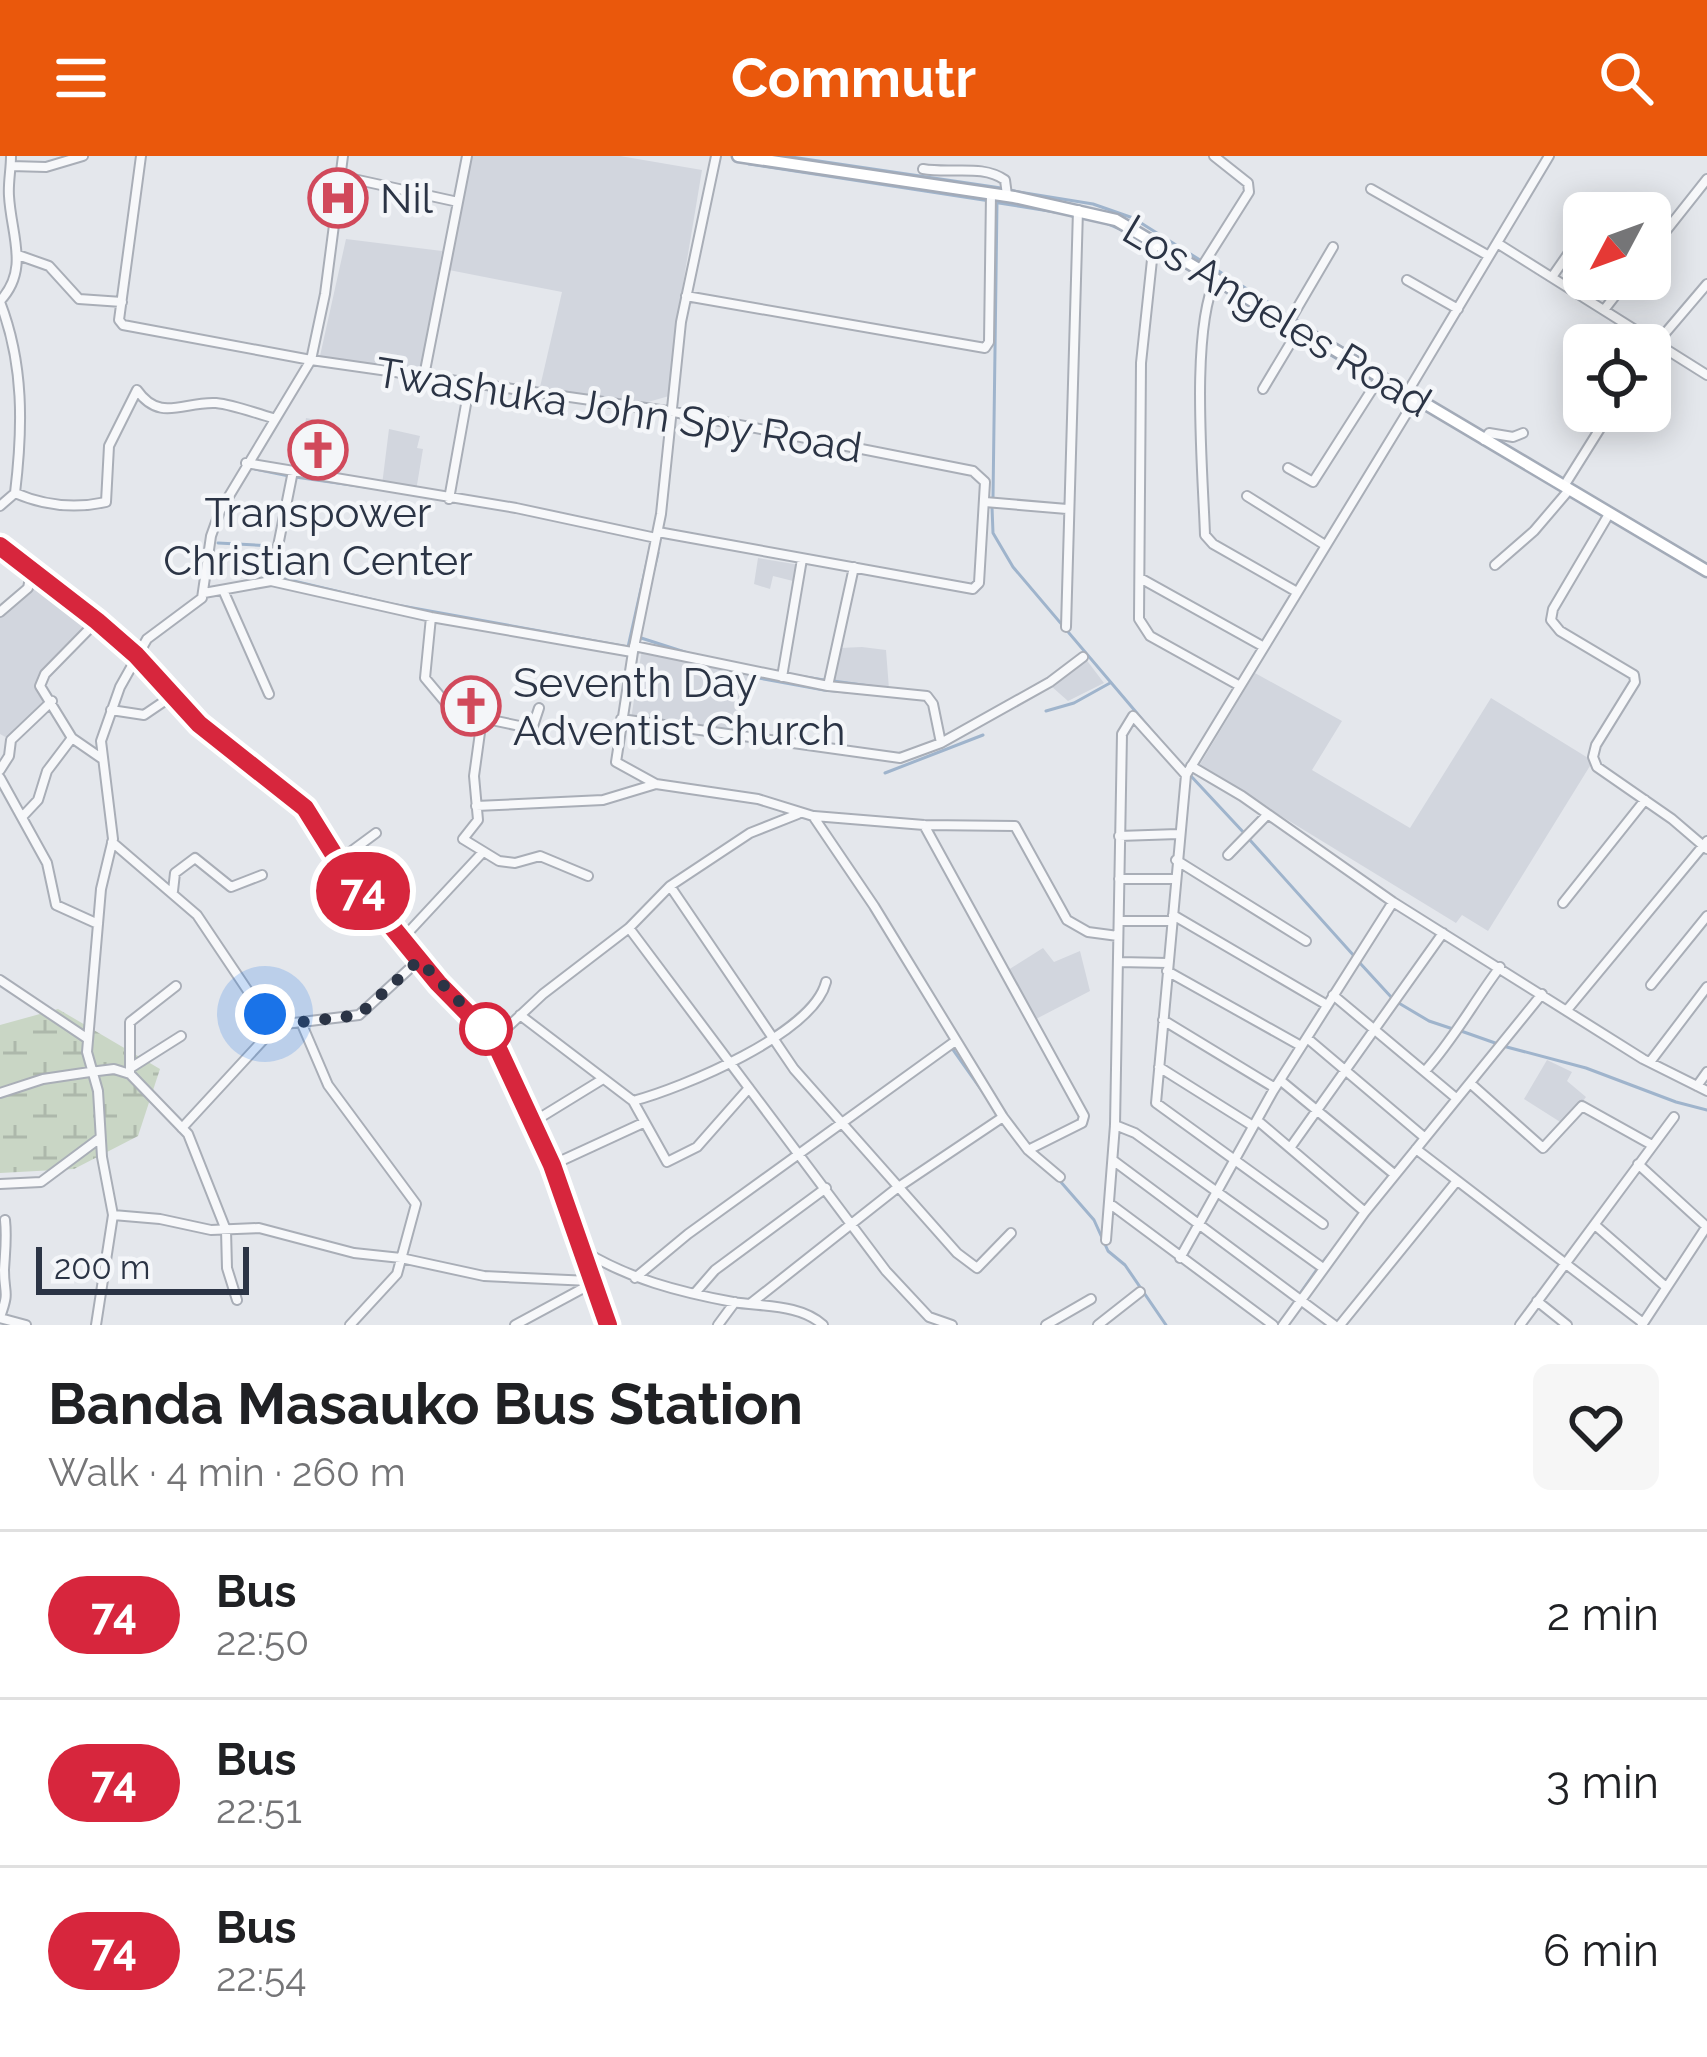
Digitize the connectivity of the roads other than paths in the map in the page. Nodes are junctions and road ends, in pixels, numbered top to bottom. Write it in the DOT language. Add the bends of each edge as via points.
graph roads {
  1 [pos="83,156"];
  2 [pos="141,156"];
  3 [pos="343,156"];
  4 [pos="466,156"];
  5 [pos="716,156"];
  6 [pos="738,156"];
  7 [pos="1214,156"];
  8 [pos="1549,156"];
  9 [pos="11,161"];
  10 [pos="923,169"];
  11 [pos="340,176"];
  12 [pos="1707,179"];
  13 [pos="1371,189"];
  14 [pos="991,194"];
  15 [pos="1007,196"];
  16 [pos="458,202"];
  17 [pos="1078,209"];
  18 [pos="1671,224"];
  19 [pos="1154,241"];
  20 [pos="1497,243"];
  21 [pos="1333,247"];
  22 [pos="18,255"];
  23 [pos="1489,256"];
  24 [pos="1563,262"];
  25 [pos="1202,267"];
  26 [pos="1216,277"];
  27 [pos="1552,277"];
  28 [pos="1407,280"];
  29 [pos="1707,284"];
  30 [pos="686,296"];
  31 [pos="1612,300"];
  32 [pos="0,301"];
  33 [pos="122,302"];
  34 [pos="1458,309"];
  35 [pos="1604,310"];
  36 [pos="1622,324"];
  37 [pos="1294,325"];
  38 [pos="1671,327"];
  39 [pos="1671,357"];
  40 [pos="311,360"];
  41 [pos="1707,375"];
  42 [pos="424,376"];
  43 [pos="1380,377"];
  44 [pos="470,382"];
  45 [pos="1262,388"];
  46 [pos="1411,396"];
  47 [pos="674,412"];
  48 [pos="273,418"];
  49 [pos="1599,432"];
  50 [pos="1522,433"];
  51 [pos="1484,440"];
  52 [pos="246,463"];
  53 [pos="1288,468"];
  54 [pos="293,471"];
  55 [pos="1566,489"];
  56 [pos="15,493"];
  57 [pos="1246,496"];
  58 [pos="449,499"];
  59 [pos="985,502"];
  60 [pos="0,506"];
  61 [pos="1067,509"];
  62 [pos="1610,514"];
  63 [pos="657,535"];
  64 [pos="1325,545"];
  65 [pos="0,546"];
  66 [pos="802,559"];
  67 [pos="24,562"];
  68 [pos="1495,565"];
  69 [pos="854,568"];
  70 [pos="1707,571"];
  71 [pos="1140,578"];
  72 [pos="271,581"];
  73 [pos="223,590"];
  74 [pos="1297,592"];
  75 [pos="204,593"];
  76 [pos="0,612"];
  77 [pos="431,616"];
  78 [pos="97,621"];
  79 [pos="1066,627"];
  80 [pos="1264,647"];
  81 [pos="633,649"];
  82 [pos="136,655"];
  83 [pos="1084,657"];
  84 [pos="782,676"];
  85 [pos="828,686"];
  86 [pos="1240,686"];
  87 [pos="269,694"];
  88 [pos="172,696"];
  89 [pos="52,701"];
  90 [pos="538,708"];
  91 [pos="111,710"];
  92 [pos="482,718"];
  93 [pos="621,719"];
  94 [pos="72,738"];
  95 [pos="941,743"];
  96 [pos="100,758"];
  97 [pos="1188,770"];
  98 [pos="0,774"];
  99 [pos="656,784"];
  100 [pos="1645,800"];
  101 [pos="476,806"];
  102 [pos="800,813"];
  103 [pos="1267,815"];
  104 [pos="813,816"];
  105 [pos="23,817"];
  106 [pos="923,825"];
  107 [pos="376,832"];
  108 [pos="1178,834"];
  109 [pos="1119,836"];
  110 [pos="112,842"];
  111 [pos="1706,845"];
  112 [pos="483,852"];
  113 [pos="1228,855"];
  114 [pos="1176,860"];
  115 [pos="338,861"];
  116 [pos="262,875"];
  117 [pos="588,876"];
  118 [pos="1120,879"];
  119 [pos="1174,879"];
  120 [pos="670,886"];
  121 [pos="173,891"];
  122 [pos="1393,902"];
  123 [pos="1563,903"];
  124 [pos="1707,916"];
  125 [pos="1172,918"];
  126 [pos="1119,921"];
  127 [pos="98,924"];
  128 [pos="629,928"];
  129 [pos="1443,933"];
  130 [pos="1118,936"];
  131 [pos="403,938"];
  132 [pos="1306,941"];
  133 [pos="419,960"];
  134 [pos="1118,962"];
  135 [pos="1167,967"];
  136 [pos="1500,967"];
  137 [pos="0,980"];
  138 [pos="826,982"];
  139 [pos="1651,985"];
  140 [pos="176,986"];
  141 [pos="1707,987"];
  142 [pos="1542,994"];
  143 [pos="1333,995"];
  144 [pos="1327,1005"];
  145 [pos="1567,1010"];
  146 [pos="520,1016"];
  147 [pos="1162,1020"];
  148 [pos="302,1022"];
  149 [pos="277,1025"];
  150 [pos="1374,1029"];
  151 [pos="181,1036"];
  152 [pos="775,1037"];
  153 [pos="88,1039"];
  154 [pos="494,1040"];
  155 [pos="954,1042"];
  156 [pos="1304,1042"];
  157 [pos="1650,1062"];
  158 [pos="729,1064"];
  159 [pos="1159,1067"];
  160 [pos="1347,1068"];
  161 [pos="131,1071"];
  162 [pos="1424,1071"];
  163 [pos="90,1072"];
  164 [pos="1707,1072"];
  165 [pos="603,1079"];
  166 [pos="1470,1082"];
  167 [pos="1278,1084"];
  168 [pos="748,1088"];
  169 [pos="1702,1088"];
  170 [pos="0,1094"];
  171 [pos="1456,1098"];
  172 [pos="633,1101"];
  173 [pos="1318,1108"];
  174 [pos="1003,1117"];
  175 [pos="1674,1117"];
  176 [pos="533,1121"];
  177 [pos="643,1123"];
  178 [pos="842,1123"];
  179 [pos="1255,1123"];
  180 [pos="1114,1125"];
  181 [pos="182,1128"];
  182 [pos="1424,1137"];
  183 [pos="100,1138"];
  184 [pos="1652,1145"];
  185 [pos="1290,1148"];
  186 [pos="1416,1149"];
  187 [pos="1028,1150"];
  188 [pos="800,1153"];
  189 [pos="1233,1158"];
  190 [pos="1113,1160"];
  191 [pos="1638,1164"];
  192 [pos="552,1165"];
  193 [pos="1394,1175"];
  194 [pos="1060,1178"];
  195 [pos="1456,1182"];
  196 [pos="0,1184"];
  197 [pos="826,1188"];
  198 [pos="897,1188"];
  199 [pos="1218,1194"];
  200 [pos="1112,1205"];
  201 [pos="1365,1212"];
  202 [pos="113,1215"];
  203 [pos="4,1220"];
  204 [pos="851,1224"];
  205 [pos="1198,1224"];
  206 [pos="1323,1224"];
  207 [pos="1595,1225"];
  208 [pos="1707,1226"];
  209 [pos="226,1230"];
  210 [pos="1011,1233"];
  211 [pos="1106,1240"];
  212 [pos="582,1250"];
  213 [pos="401,1258"];
  214 [pos="1180,1258"];
  215 [pos="1567,1264"];
  216 [pos="1322,1268"];
  217 [pos="635,1278"];
  218 [pos="590,1283"];
  219 [pos="1666,1287"];
  220 [pos="1140,1292"];
  221 [pos="695,1293"];
  222 [pos="1091,1299"];
  223 [pos="237,1300"];
  224 [pos="1299,1300"];
  225 [pos="1537,1301"];
  226 [pos="735,1302"];
  227 [pos="750,1304"];
  228 [pos="0,1317"];
  229 [pos="1643,1324"];
  230 [pos="26,1325"];
  231 [pos="96,1325"];
  232 [pos="350,1325"];
  233 [pos="515,1325"];
  234 [pos="608,1325"];
  235 [pos="718,1325"];
  236 [pos="823,1325"];
  237 [pos="952,1325"];
  238 [pos="1046,1325"];
  239 [pos="1098,1325"];
  240 [pos="1273,1325"];
  241 [pos="1283,1325"];
  242 [pos="1337,1325"];
  243 [pos="1520,1325"];
  244 [pos="1567,1325"];
  1 -- 9 [label="street" via="46,166"];
  2 -- 33 [label="street"];
  3 -- 11 [label="street"];
  4 -- 16 [label="street"];
  5 -- 30 [label="street"];
  6 -- 14 [label="main road, Los Angeles Road"];
  7 -- 25 [label="street" via="1249,191"];
  8 -- 20 [label="street"];
  9 -- 22 [label="street"];
  10 -- 15 [label="street" via="981,169 1005,180"];
  11 -- 16 [label="street"];
  11 -- 40 [label="street"];
  12 -- 18 [label="street"];
  13 -- 23 [label="street"];
  14 -- 15 [label="main road, Los Angeles Road"];
  14 -- 30 [label="street" via="985,348"];
  15 -- 17 [label="main road, Los Angeles Road"];
  16 -- 42 [label="street"];
  17 -- 19 [label="main road, Los Angeles Road"];
  17 -- 61 [label="street"];
  19 -- 25 [label="main road, Los Angeles Road"];
  19 -- 71 [label="street" via="1141,363"];
  20 -- 23 [label="street"];
  20 -- 27 [label="street"];
  21 -- 37 [label="street"];
  22 -- 32 [label="street" via="16,281"];
  22 -- 33 [label="street" via="49,266 79,299"];
  23 -- 34 [label="street"];
  24 -- 27 [label="street"];
  25 -- 26 [label="main road, Los Angeles Road"];
  26 -- 37 [label="main road, Los Angeles Road"];
  26 -- 74 [label="street" via="1206,304 1201,401 1205,535"];
  27 -- 35 [label="street"];
  28 -- 34 [label="street"];
  29 -- 38 [label="street"];
  30 -- 47 [label="street"];
  31 -- 35 [label="street"];
  32 -- 56 [label="street" via="20,384"];
  33 -- 40 [label="street, Twashuka John Spy Road" via="120,323"];
  34 -- 46 [label="street"];
  35 -- 36 [label="street"];
  37 -- 43 [label="main road, Los Angeles Road"];
  37 -- 45 [label="street"];
  39 -- 41 [label="street"];
  40 -- 42 [label="street, Twashuka John Spy Road"];
  40 -- 48 [label="street"];
  42 -- 44 [label="street, Twashuka John Spy Road"];
  43 -- 46 [label="main road, Los Angeles Road"];
  43 -- 53 [label="street" via="1313,482"];
  44 -- 47 [label="street, Twashuka John Spy Road"];
  44 -- 58 [label="street"];
  46 -- 51 [label="main road, Los Angeles Road"];
  46 -- 64 [label="street"];
  47 -- 59 [label="street, Twashuka John Spy Road" via="977,472"];
  47 -- 63 [label="street"];
  48 -- 52 [label="street"];
  48 -- 56 [label="street" via="210,403 167,410 136,390 109,446 106,502 43,504"];
  49 -- 55 [label="street"];
  50 -- 51 [label="street"];
  51 -- 55 [label="main road, Los Angeles Road"];
  52 -- 54 [label="street"];
  52 -- 75 [label="street" via="211,536"];
  54 -- 58 [label="street"];
  54 -- 72 [label="street"];
  55 -- 62 [label="main road, Los Angeles Road"];
  55 -- 68 [label="street"];
  56 -- 60 [label="street"];
  57 -- 64 [label="street"];
  58 -- 63 [label="street"];
  59 -- 61 [label="street"];
  59 -- 69 [label="street" via="976,588"];
  61 -- 79 [label="street"];
  62 -- 70 [label="main road, Los Angeles Road"];
  62 -- 100 [label="street" via="1551,620 1634,675 1593,757"];
  63 -- 66 [label="street"];
  63 -- 81 [label="street"];
  64 -- 74 [label="street"];
  65 -- 67 [label="street"];
  66 -- 69 [label="street"];
  66 -- 84 [label="street"];
  67 -- 76 [label="street" via="28,588"];
  67 -- 78 [label="street"];
  69 -- 85 [label="street"];
  71 -- 80 [label="street"];
  71 -- 86 [label="street" via="1145,631"];
  72 -- 73 [label="street"];
  72 -- 77 [label="street"];
  73 -- 75 [label="street"];
  73 -- 87 [label="street"];
  74 -- 80 [label="street"];
  75 -- 82 [label="street"];
  77 -- 81 [label="street"];
  77 -- 92 [label="street" via="425,678 461,719"];
  78 -- 82 [label="street"];
  78 -- 89 [label="street" via="43,677"];
  80 -- 86 [label="street"];
  81 -- 84 [label="street"];
  81 -- 93 [label="street"];
  82 -- 88 [label="street"];
  82 -- 91 [label="street"];
  83 -- 95 [label="street"];
  84 -- 85 [label="street"];
  85 -- 95 [label="street" via="927,696"];
  86 -- 97 [label="street"];
  88 -- 91 [label="street" via="143,715"];
  88 -- 115 [label="street" via="305,808"];
  89 -- 94 [label="street"];
  89 -- 98 [label="street" via="11,740"];
  90 -- 92 [label="street" via="531,728"];
  91 -- 96 [label="street"];
  92 -- 101 [label="street"];
  93 -- 95 [label="street" via="900,758"];
  93 -- 99 [label="street" via="618,766"];
  94 -- 96 [label="street"];
  94 -- 105 [label="street"];
  96 -- 110 [label="street"];
  97 -- 103 [label="street"];
  97 -- 108 [label="street"];
  97 -- 109 [label="street" via="1133,716 1122,731"];
  98 -- 105 [label="street"];
  99 -- 101 [label="street" via="603,800"];
  99 -- 102 [label="street"];
  100 -- 111 [label="street"];
  100 -- 123 [label="street"];
  101 -- 112 [label="street" via="477,824 463,839"];
  102 -- 104 [label="street"];
  102 -- 120 [label="street" via="750,833"];
  103 -- 113 [label="street"];
  103 -- 122 [label="street"];
  104 -- 106 [label="street"];
  104 -- 155 [label="street"];
  105 -- 127 [label="street" via="47,863 56,905"];
  106 -- 130 [label="street" via="1015,826 1072,925"];
  106 -- 187 [label="street" via="1084,1116"];
  107 -- 115 [label="street"];
  108 -- 109 [label="street"];
  108 -- 114 [label="street"];
  109 -- 118 [label="street"];
  110 -- 121 [label="street"];
  110 -- 127 [label="street"];
  111 -- 145 [label="street"];
  112 -- 117 [label="street" via="507,863 550,858"];
  112 -- 131 [label="street"];
  114 -- 119 [label="street"];
  114 -- 132 [label="street"];
  115 -- 131 [label="street"];
  116 -- 121 [label="street" via="231,887 195,858 175,873"];
  118 -- 119 [label="street"];
  118 -- 126 [label="street"];
  119 -- 125 [label="street"];
  120 -- 128 [label="street"];
  120 -- 152 [label="street"];
  121 -- 149 [label="street"];
  122 -- 129 [label="street"];
  122 -- 143 [label="street"];
  124 -- 139 [label="street"];
  125 -- 126 [label="street"];
  125 -- 135 [label="street"];
  125 -- 144 [label="street"];
  126 -- 130 [label="street"];
  127 -- 153 [label="street"];
  128 -- 146 [label="street"];
  128 -- 158 [label="street"];
  129 -- 136 [label="street"];
  129 -- 150 [label="street"];
  130 -- 134 [label="street"];
  131 -- 133 [label="street"];
  133 -- 148 [label="street" via="359,1015"];
  133 -- 154 [label="street"];
  134 -- 135 [label="street"];
  134 -- 180 [label="street"];
  135 -- 147 [label="street"];
  135 -- 156 [label="street"];
  136 -- 142 [label="street"];
  136 -- 162 [label="street"];
  137 -- 153 [label="street"];
  138 -- 152 [label="street"];
  140 -- 161 [label="street" via="130,1022"];
  141 -- 157 [label="street"];
  142 -- 145 [label="street"];
  142 -- 166 [label="street"];
  143 -- 144 [label="street"];
  143 -- 150 [label="street"];
  144 -- 156 [label="street"];
  145 -- 157 [label="street"];
  146 -- 154 [label="street"];
  146 -- 165 [label="street"];
  147 -- 159 [label="street"];
  147 -- 167 [label="street"];
  148 -- 149 [label="street"];
  148 -- 213 [label="street" via="328,1085 416,1204"];
  149 -- 181 [label="street"];
  150 -- 160 [label="street"];
  150 -- 162 [label="street"];
  151 -- 161 [label="street"];
  152 -- 158 [label="street"];
  152 -- 178 [label="street"];
  153 -- 163 [label="street"];
  154 -- 176 [label="street"];
  155 -- 174 [label="street"];
  155 -- 178 [label="street"];
  156 -- 160 [label="street"];
  156 -- 167 [label="street"];
  157 -- 169 [label="street"];
  158 -- 168 [label="street"];
  158 -- 172 [label="street"];
  159 -- 179 [label="street"];
  159 -- 189 [label="street" via="1157,1105"];
  160 -- 173 [label="street"];
  160 -- 182 [label="street"];
  161 -- 163 [label="street"];
  161 -- 181 [label="street"];
  162 -- 171 [label="street"];
  163 -- 170 [label="street"];
  163 -- 183 [label="street"];
  164 -- 169 [label="street"];
  165 -- 172 [label="street"];
  165 -- 176 [label="street"];
  166 -- 171 [label="street"];
  166 -- 184 [label="street" via="1543,1148 1582,1106"];
  167 -- 173 [label="street"];
  167 -- 179 [label="street"];
  168 -- 177 [label="street" via="697,1147 671,1162"];
  168 -- 188 [label="street"];
  171 -- 182 [label="street"];
  172 -- 177 [label="street"];
  173 -- 185 [label="street"];
  173 -- 193 [label="street"];
  174 -- 187 [label="street"];
  174 -- 198 [label="street"];
  175 -- 184 [label="street"];
  176 -- 192 [label="street"];
  177 -- 192 [label="street"];
  178 -- 188 [label="street"];
  178 -- 198 [label="street"];
  179 -- 185 [label="street"];
  179 -- 189 [label="street"];
  180 -- 190 [label="street"];
  180 -- 199 [label="street"];
  181 -- 209 [label="street"];
  182 -- 186 [label="street"];
  183 -- 196 [label="street" via="40,1182"];
  183 -- 202 [label="street"];
  184 -- 191 [label="street"];
  185 -- 201 [label="street"];
  186 -- 193 [label="street"];
  186 -- 195 [label="street"];
  187 -- 194 [label="street"];
  188 -- 197 [label="street"];
  188 -- 217 [label="street"];
  189 -- 199 [label="street"];
  189 -- 206 [label="street"];
  190 -- 200 [label="street"];
  190 -- 205 [label="street"];
  191 -- 207 [label="street"];
  191 -- 208 [label="street"];
  192 -- 212 [label="street"];
  193 -- 201 [label="street"];
  195 -- 215 [label="street"];
  195 -- 242 [label="street"];
  197 -- 204 [label="street"];
  197 -- 221 [label="street"];
  198 -- 204 [label="street"];
  198 -- 210 [label="street" via="974,1268"];
  199 -- 205 [label="street"];
  199 -- 216 [label="street"];
  200 -- 211 [label="street"];
  200 -- 214 [label="street"];
  201 -- 216 [label="street"];
  202 -- 209 [label="street"];
  202 -- 231 [label="street"];
  203 -- 228 [label="street" via="10,1294"];
  204 -- 227 [label="street"];
  204 -- 237 [label="street" via="922,1311"];
  205 -- 214 [label="street"];
  205 -- 224 [label="street"];
  207 -- 215 [label="street"];
  207 -- 219 [label="street"];
  208 -- 219 [label="street"];
  209 -- 213 [label="street" via="259,1228"];
  209 -- 223 [label="street"];
  212 -- 217 [label="street"];
  212 -- 218 [label="street"];
  213 -- 218 [label="street" via="513,1280"];
  213 -- 232 [label="street" via="394,1280"];
  214 -- 240 [label="street"];
  215 -- 225 [label="street"];
  215 -- 229 [label="street"];
  216 -- 224 [label="street"];
  217 -- 221 [label="street"];
  218 -- 233 [label="street"];
  218 -- 234 [label="street"];
  219 -- 229 [label="street"];
  220 -- 239 [label="street"];
  221 -- 226 [label="street"];
  222 -- 238 [label="street"];
  224 -- 241 [label="street"];
  224 -- 242 [label="street"];
  225 -- 243 [label="street"];
  225 -- 244 [label="street"];
  226 -- 227 [label="street"];
  226 -- 235 [label="street"];
  227 -- 236 [label="street" via="804,1312"];
  228 -- 230 [label="street"];
}
